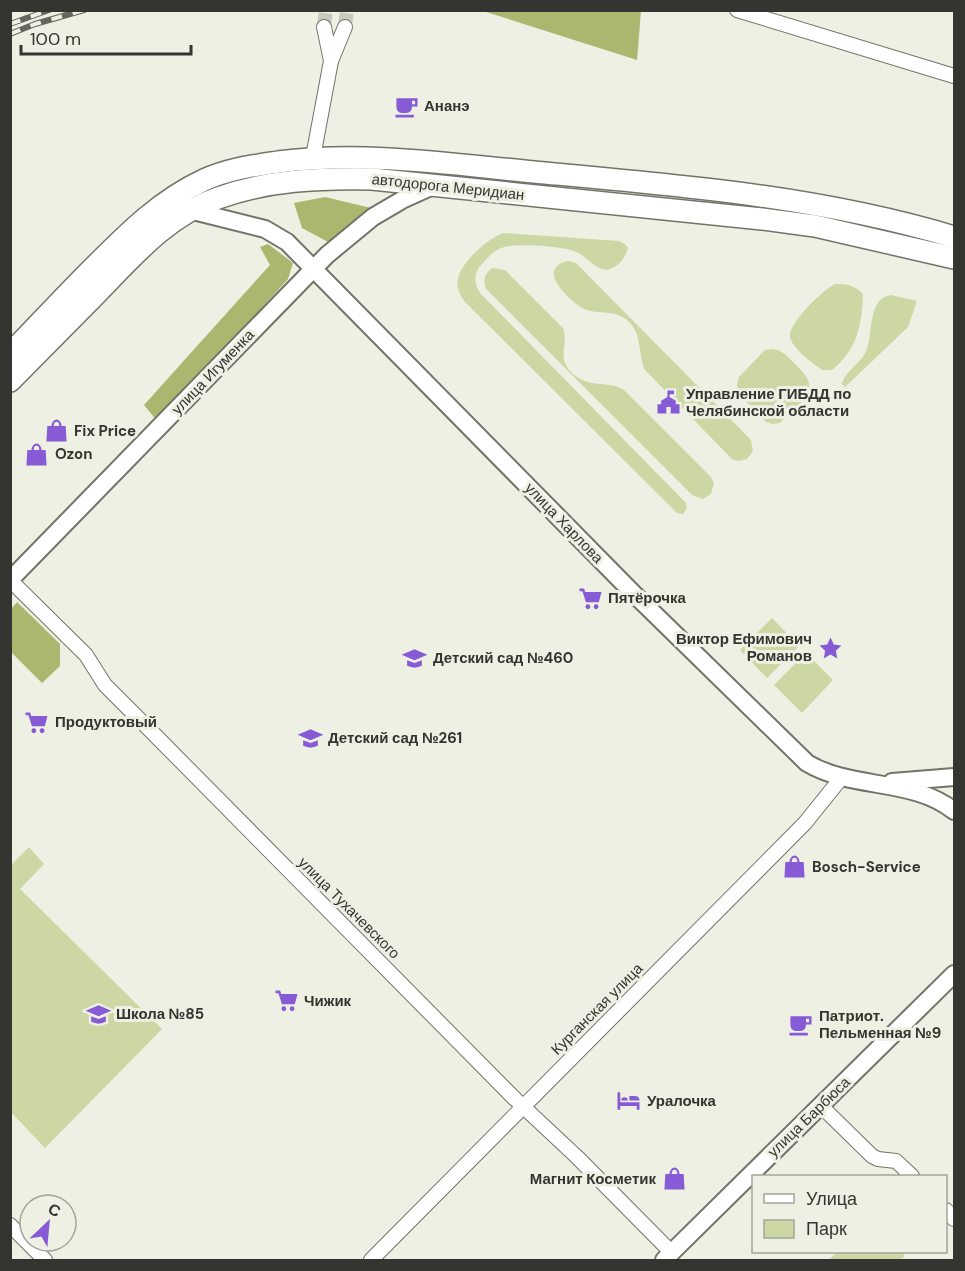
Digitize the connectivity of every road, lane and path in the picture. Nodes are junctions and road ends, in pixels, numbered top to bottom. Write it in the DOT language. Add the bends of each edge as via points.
graph roads {
  1 [pos="737,10"];
  2 [pos="324,27"];
  3 [pos="345,27"];
  4 [pos="331,61"];
  5 [pos="954,76"];
  6 [pos="314,157"];
  7 [pos="433,186"];
  8 [pos="189,210"];
  9 [pos="954,237"];
  10 [pos="954,258"];
  11 [pos="314,268"];
  12 [pos="10,354"];
  13 [pos="10,381"];
  14 [pos="10,580"];
  15 [pos="842,777"];
  16 [pos="954,777"];
  17 [pos="873,784"];
  18 [pos="948,806"];
  19 [pos="954,974"];
  20 [pos="821,1106"];
  21 [pos="523,1107"];
  22 [pos="911,1175"];
  23 [pos="10,1225"];
  24 [pos="668,1257"];
  25 [pos="45,1260"];
  26 [pos="371,1260"];
  1 -- 5 [label="street"];
  2 -- 4 [label="street"];
  3 -- 4 [label="street"];
  4 -- 6 [label="street"];
  6 -- 9 [label="main road, автодорога Меридиан" via="419,161 775,197 862,212"];
  6 -- 12 [label="main road, автодорога Меридиан" via="239,167 176,194 136,225"];
  7 -- 8 [label="main road, автодорога Меридиан" via="372,178 314,178 262,185"];
  7 -- 10 [label="main road, автодорога Меридиан" via="815,226"];
  7 -- 11 [label="street, улица Игуменка" via="373,217"];
  8 -- 11 [label="street, улица Харлова" via="265,229 287,242"];
  8 -- 13 [label="main road, автодорога Меридиан" via="133,255"];
  11 -- 14 [label="street, улица Игуменка"];
  11 -- 15 [label="street, улица Харлова" via="775,734 807,763"];
  14 -- 21 [label="street, улица Тухачевского" via="86,655 105,685"];
  15 -- 17 [label="street, улица Харлова"];
  15 -- 21 [label="street, Курганская улица" via="805,823"];
  16 -- 17 [label="street"];
  16 -- 18 [label="street" via="947,785"];
  17 -- 18 [label="street, улица Харлова" via="921,793"];
  19 -- 20 [label="street, улица Барбюса"];
  20 -- 22 [label="street" via="872,1156 896,1161"];
  20 -- 24 [label="street, улица Барбюса"];
  21 -- 24 [label="street, улица Тухачевского" via="577,1157"];
  21 -- 26 [label="street, Курганская улица"];
  23 -- 25 [label="street"];
}
